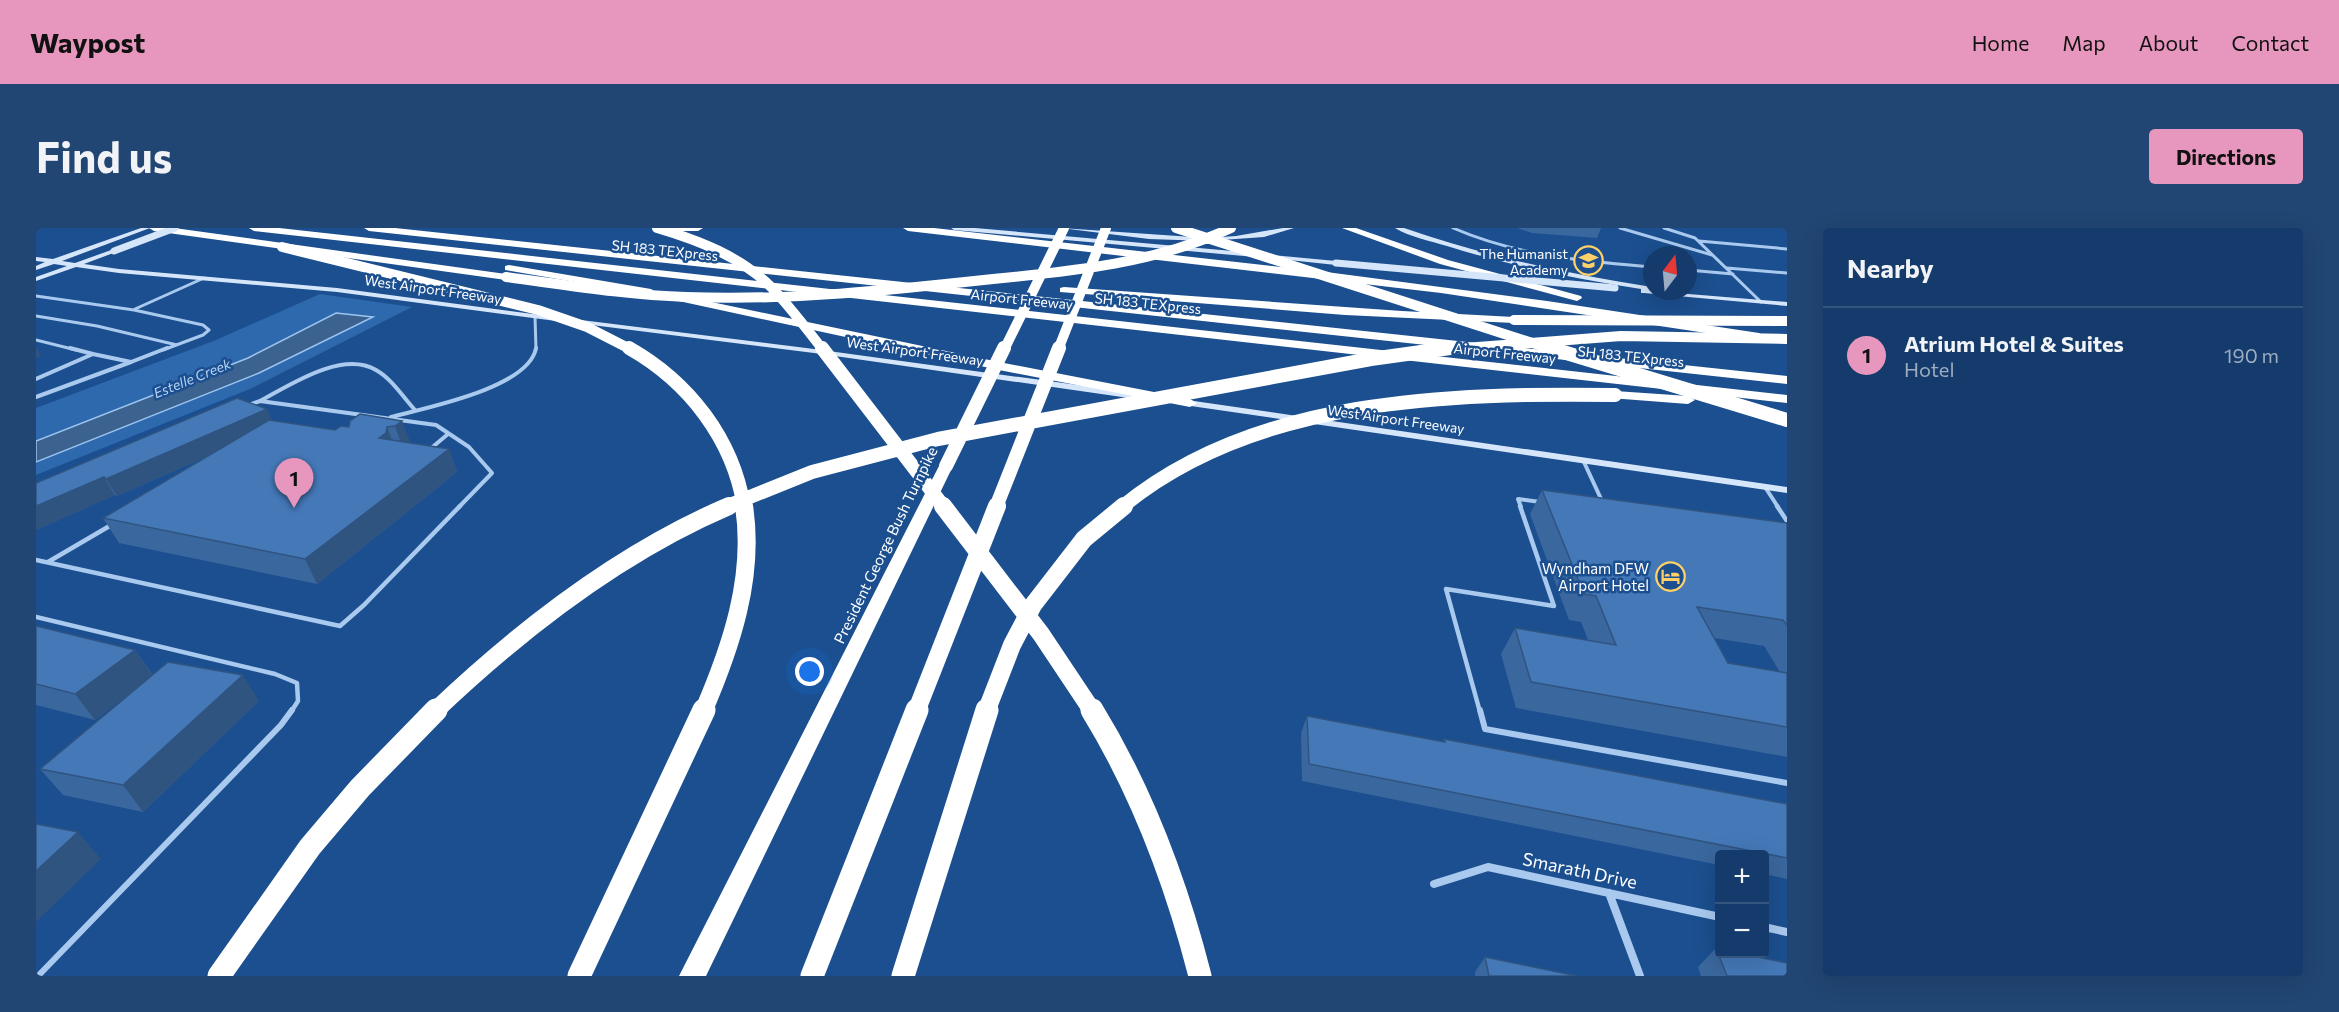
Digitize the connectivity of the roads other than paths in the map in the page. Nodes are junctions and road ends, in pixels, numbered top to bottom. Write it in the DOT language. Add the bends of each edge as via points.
graph roads {
  1 [pos="147,228"];
  2 [pos="154,228"];
  3 [pos="175,228"];
  4 [pos="254,228"];
  5 [pos="327,228"];
  6 [pos="369,228"];
  7 [pos="440,228"];
  8 [pos="658,228"];
  9 [pos="698,228"];
  10 [pos="908,228"];
  11 [pos="954,228"];
  12 [pos="1064,228"];
  13 [pos="1106,228"];
  14 [pos="1176,228"];
  15 [pos="1231,228"];
  16 [pos="1291,228"];
  17 [pos="1347,228"];
  18 [pos="1398,228"];
  19 [pos="1453,228"];
  20 [pos="1620,228"];
  21 [pos="1664,228"];
  22 [pos="357,240"];
  23 [pos="1699,241"];
  24 [pos="282,247"];
  25 [pos="1787,249"];
  26 [pos="1714,256"];
  27 [pos="36,259"];
  28 [pos="53,262"];
  29 [pos="74,265"];
  30 [pos="1643,266"];
  31 [pos="36,268"];
  32 [pos="1726,268"];
  33 [pos="1697,271"];
  34 [pos="1787,273"];
  35 [pos="1733,274"];
  36 [pos="204,278"];
  37 [pos="36,279"];
  38 [pos="1009,287"];
  39 [pos="1643,288"];
  40 [pos="36,296"];
  41 [pos="1697,296"];
  42 [pos="1707,297"];
  43 [pos="1761,302"];
  44 [pos="1787,304"];
  45 [pos="134,310"];
  46 [pos="36,316"];
  47 [pos="535,316"];
  48 [pos="1787,321"];
  49 [pos="1713,329"];
  50 [pos="36,340"];
  51 [pos="1787,340"];
  52 [pos="177,345"];
  53 [pos="93,354"];
  54 [pos="131,362"];
  55 [pos="1787,370"];
  56 [pos="36,379"];
  57 [pos="1787,380"];
  58 [pos="1787,388"];
  59 [pos="36,397"];
  60 [pos="1787,399"];
  61 [pos="260,401"];
  62 [pos="1190,403"];
  63 [pos="239,409"];
  64 [pos="415,410"];
  65 [pos="1787,411"];
  66 [pos="388,418"];
  67 [pos="1787,420"];
  68 [pos="371,424"];
  69 [pos="448,434"];
  70 [pos="425,453"];
  71 [pos="1583,460"];
  72 [pos="1765,487"];
  73 [pos="1787,490"];
  74 [pos="1551,503"];
  75 [pos="1607,510"];
  76 [pos="117,521"];
  77 [pos="1787,521"];
  78 [pos="36,560"];
  79 [pos="47,563"];
  80 [pos="36,616"];
  81 [pos="1787,783"];
  82 [pos="1434,884"];
  83 [pos="1609,893"];
  84 [pos="1715,916"];
  85 [pos="1769,928"];
  86 [pos="1787,932"];
  87 [pos="38,976"];
  88 [pos="219,976"];
  89 [pos="579,976"];
  90 [pos="692,976"];
  91 [pos="812,976"];
  92 [pos="903,976"];
  93 [pos="1200,976"];
  94 [pos="1640,976"];
  1 -- 28 [label="main road"];
  2 -- 24 [label="highway"];
  3 -- 29 [label="main road, bridge"];
  4 -- 22 [label="highway, Airport Freeway"];
  5 -- 58 [label="highway, SH 183 TEXpress"];
  6 -- 57 [label="highway, SH 183 TEXpress"];
  7 -- 38 [label="highway, Airport Freeway"];
  8 -- 9 [label="highway"];
  8 -- 93 [label="highway, bridge" via="735,260 771,287 1059,661 1104,729 1150,819 1172,878"];
  10 -- 49 [label="highway" via="1422,288"];
  11 -- 42 [label="main road, bridge"];
  12 -- 16 [label="main road" via="1209,238 1243,237"];
  12 -- 90 [label="highway, President George Bush Turnpike, bridge"];
  13 -- 91 [label="highway, bridge"];
  14 -- 67 [label="highway, bridge"];
  15 -- 24 [label="highway, bridge" via="1167,253 1093,268 861,292 750,298 619,292"];
  17 -- 49 [label="highway" via="1503,280"];
  18 -- 39 [label="main road" via="1503,261"];
  19 -- 30 [label="lane" via="1520,252"];
  20 -- 26 [label="lane"];
  21 -- 23 [label="lane"];
  22 -- 60 [label="highway, Airport Freeway"];
  22 -- 62 [label="highway" via="638,289 1010,369"];
  23 -- 25 [label="lane"];
  23 -- 26 [label="lane"];
  24 -- 89 [label="highway, bridge" via="533,309 603,334 655,363 675,380 708,416 730,454 744,505 747,540 738,615 698,724"];
  26 -- 32 [label="lane"];
  27 -- 28 [label="main road, West Airport Freeway"];
  28 -- 29 [label="main road, West Airport Freeway"];
  28 -- 31 [label="main road"];
  29 -- 36 [label="main road, West Airport Freeway"];
  29 -- 37 [label="main road"];
  32 -- 34 [label="lane"];
  32 -- 35 [label="lane"];
  33 -- 35 [label="lane"];
  35 -- 43 [label="lane"];
  36 -- 45 [label="lane"];
  36 -- 47 [label="main road, West Airport Freeway" via="337,290"];
  38 -- 48 [label="highway, bridge" via="1411,316"];
  38 -- 55 [label="highway, Airport Freeway"];
  40 -- 45 [label="lane"];
  41 -- 42 [label="main road"];
  42 -- 43 [label="main road"];
  43 -- 44 [label="main road"];
  45 -- 52 [label="lane" via="203,325 209,330"];
  46 -- 52 [label="lane"];
  47 -- 62 [label="main road, West Airport Freeway"];
  47 -- 64 [label="lane" via="533,358 508,380"];
  49 -- 51 [label="highway"];
  50 -- 53 [label="lane"];
  51 -- 88 [label="highway, bridge" via="1680,336 1567,338 1371,359 938,439 870,454 752,495 701,518 601,575 551,610 451,693 403,740 308,849"];
  52 -- 54 [label="lane"];
  53 -- 54 [label="lane"];
  53 -- 56 [label="lane"];
  54 -- 59 [label="lane"];
  61 -- 63 [label="lane"];
  61 -- 64 [label="lane" via="328,368 353,364 376,370"];
  61 -- 66 [label="lane"];
  62 -- 71 [label="main road, West Airport Freeway"];
  64 -- 66 [label="lane"];
  65 -- 92 [label="highway, bridge" via="1551,393 1441,398 1366,407 1262,432 1177,468 1131,497 1069,554 1033,606 1000,670"];
  66 -- 68 [label="lane"];
  66 -- 69 [label="lane" via="436,425"];
  69 -- 70 [label="lane"];
  69 -- 79 [label="lane" via="469,447 492,472 340,626"];
  71 -- 72 [label="main road, West Airport Freeway"];
  71 -- 75 [label="lane"];
  72 -- 73 [label="main road, West Airport Freeway"];
  72 -- 77 [label="lane"];
  74 -- 81 [label="lane" via="1518,499 1554,606 1446,589 1485,729"];
  76 -- 79 [label="lane"];
  78 -- 79 [label="lane"];
  80 -- 87 [label="lane" via="275,674 297,683 298,701 281,725"];
  82 -- 83 [label="street, Smarath Drive" via="1488,867"];
  83 -- 84 [label="street, Smarath Drive"];
  83 -- 94 [label="street"];
  85 -- 86 [label="street"];
}
